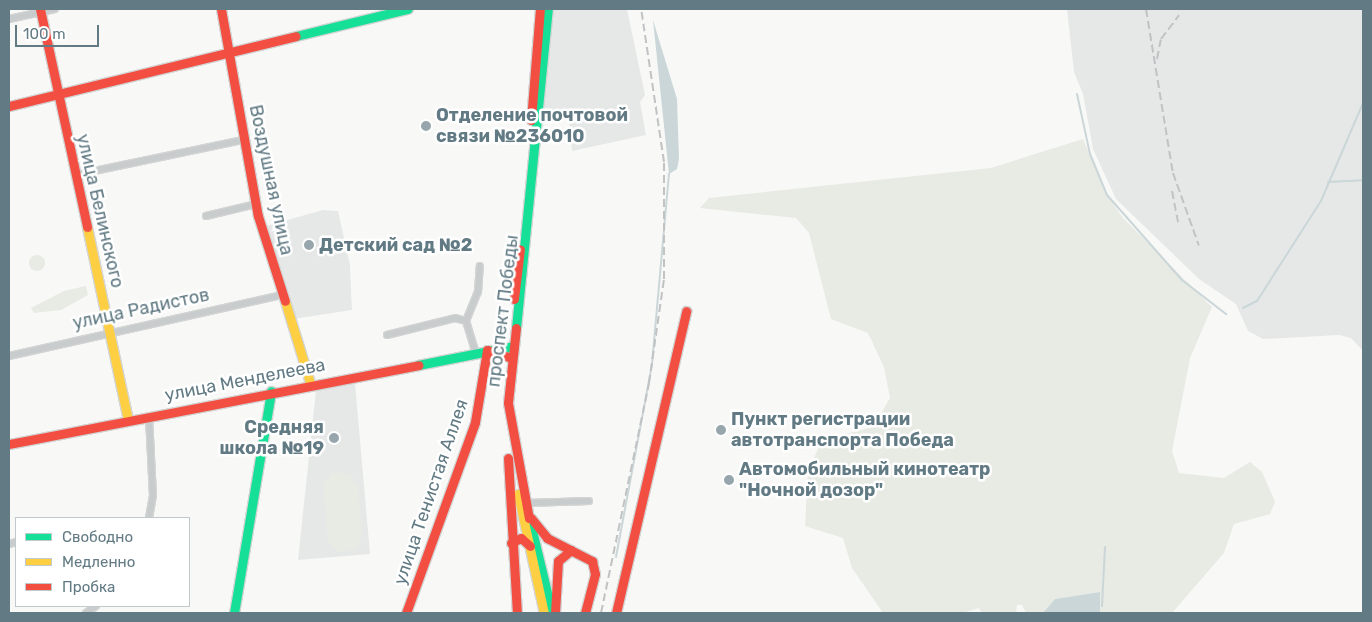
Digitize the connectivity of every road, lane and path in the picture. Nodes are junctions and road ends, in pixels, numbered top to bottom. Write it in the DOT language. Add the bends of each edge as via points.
graph roads {
  1 [pos="54,9"];
  2 [pos="221,9"];
  3 [pos="408,9"];
  4 [pos="540,9"];
  5 [pos="548,9"];
  6 [pos="41,10"];
  7 [pos="9,19"];
  8 [pos="229,54"];
  9 [pos="58,96"];
  10 [pos="9,106"];
  11 [pos="243,140"];
  12 [pos="76,175"];
  13 [pos="256,204"];
  14 [pos="206,216"];
  15 [pos="480,266"];
  16 [pos="281,295"];
  17 [pos="686,311"];
  18 [pos="466,321"];
  19 [pos="110,331"];
  20 [pos="386,335"];
  21 [pos="511,346"];
  22 [pos="487,350"];
  23 [pos="475,351"];
  24 [pos="9,356"];
  25 [pos="509,357"];
  26 [pos="310,383"];
  27 [pos="271,392"];
  28 [pos="149,416"];
  29 [pos="128,420"];
  30 [pos="9,444"];
  31 [pos="508,458"];
  32 [pos="589,501"];
  33 [pos="527,503"];
  34 [pos="149,517"];
  35 [pos="531,518"];
  36 [pos="511,542"];
  37 [pos="530,546"];
  38 [pos="571,550"];
  39 [pos="234,613"];
  40 [pos="406,613"];
  41 [pos="517,613"];
  42 [pos="544,613"];
  43 [pos="553,613"];
  44 [pos="585,613"];
  45 [pos="616,613"];
  1 -- 6 [label="street"];
  2 -- 8 [label="street, Воздушная улица"];
  3 -- 8 [label="street"];
  4 -- 21 [label="street, проспект Победы"];
  5 -- 21 [label="street, проспект Победы" via="529,230"];
  6 -- 7 [label="street"];
  6 -- 9 [label="street, улица Белинского"];
  8 -- 9 [label="street"];
  8 -- 11 [label="street, Воздушная улица"];
  9 -- 10 [label="street"];
  9 -- 12 [label="street, улица Белинского"];
  11 -- 12 [label="street"];
  11 -- 13 [label="street, Воздушная улица"];
  12 -- 19 [label="street, улица Белинского"];
  13 -- 14 [label="street"];
  13 -- 16 [label="street, Воздушная улица"];
  15 -- 18 [label="street" via="478,292"];
  16 -- 19 [label="street, улица Радистов"];
  16 -- 26 [label="street, Воздушная улица"];
  17 -- 45 [label="street"];
  18 -- 20 [label="street" via="455,318"];
  18 -- 23 [label="street"];
  19 -- 24 [label="street, улица Радистов"];
  19 -- 29 [label="street, улица Белинского"];
  21 -- 22 [label="street, улица Менделеева"];
  21 -- 25 [label="street, проспект Победы"];
  22 -- 23 [label="street, улица Менделеева"];
  22 -- 25 [label="street, улица Менделеева"];
  22 -- 40 [label="street, улица Тенистая Аллея" via="475,422"];
  23 -- 26 [label="street, улица Менделеева"];
  25 -- 31 [label="street, проспект Победы" via="502,400"];
  25 -- 33 [label="street, проспект Победы" via="510,423"];
  26 -- 27 [label="street, улица Менделеева"];
  27 -- 28 [label="street, улица Менделеева"];
  27 -- 39 [label="street"];
  28 -- 29 [label="street, улица Менделеева"];
  28 -- 34 [label="street" via="153,496"];
  29 -- 30 [label="street, улица Менделеева"];
  31 -- 36 [label="street"];
  31 -- 37 [label="street, проспект Победы"];
  32 -- 33 [label="street"];
  33 -- 35 [label="street, проспект Победы"];
  35 -- 38 [label="street" via="547,538"];
  35 -- 43 [label="street, проспект Победы"];
  36 -- 37 [label="street" via="521,538"];
  36 -- 41 [label="street"];
  37 -- 42 [label="street, проспект Победы"];
  38 -- 43 [label="street" via="558,561"];
  38 -- 44 [label="street" via="586,556 594,567"];
}
